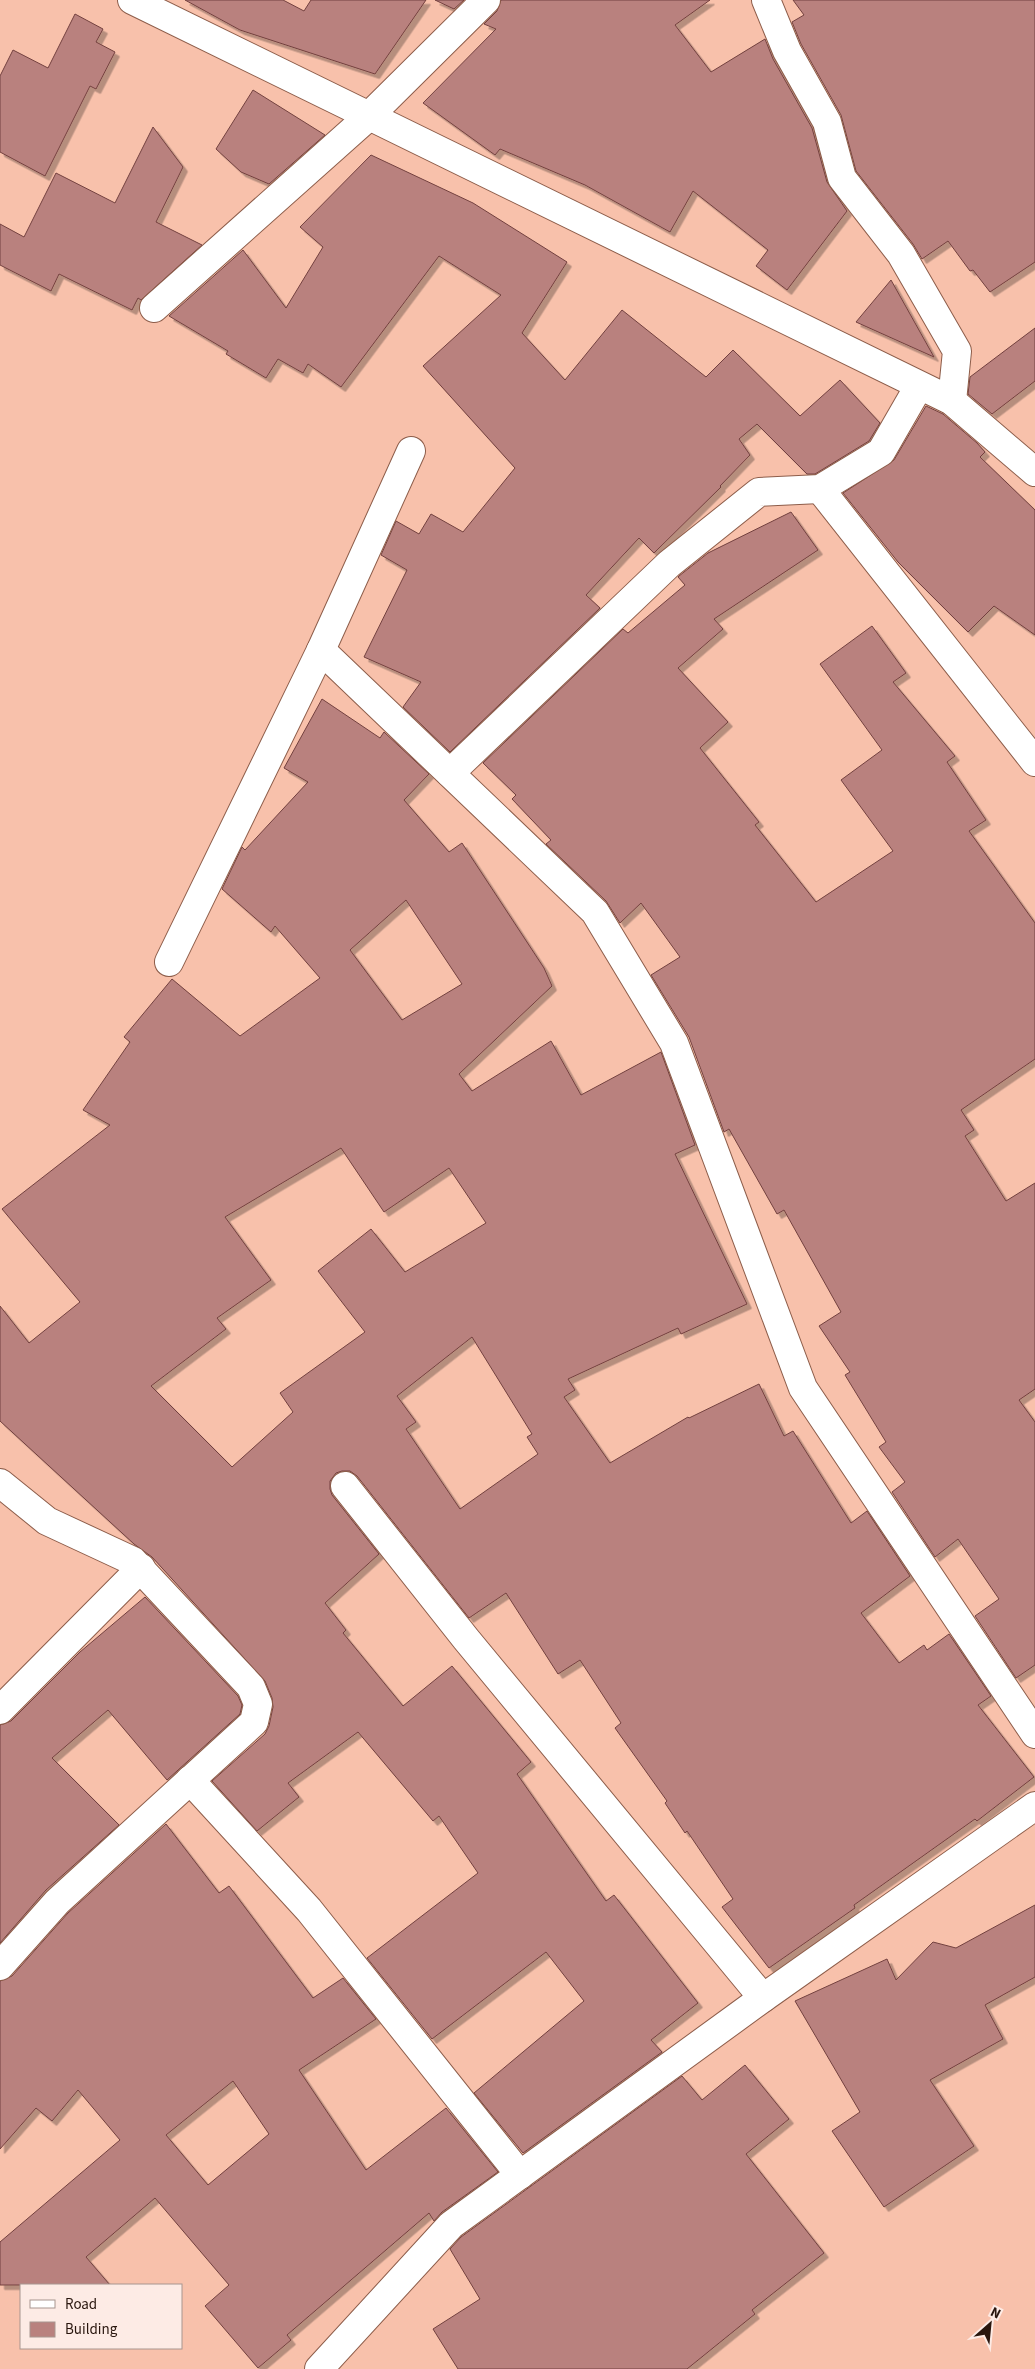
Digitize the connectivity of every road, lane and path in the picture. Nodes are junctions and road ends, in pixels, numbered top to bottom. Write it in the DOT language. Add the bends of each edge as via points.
graph roads {
  1 [pos="132,0"];
  2 [pos="486,0"];
  3 [pos="766,0"];
  4 [pos="368,117"];
  5 [pos="154,308"];
  6 [pos="919,386"];
  7 [pos="952,401"];
  8 [pos="411,451"];
  9 [pos="1035,472"];
  10 [pos="820,489"];
  11 [pos="321,650"];
  12 [pos="1035,762"];
  13 [pos="450,773"];
  14 [pos="169,962"];
  15 [pos="0,1482"];
  16 [pos="345,1486"];
  17 [pos="141,1568"];
  18 [pos="0,1710"];
  19 [pos="1035,1734"];
  20 [pos="190,1780"];
  21 [pos="1035,1806"];
  22 [pos="0,1966"];
  23 [pos="763,1998"];
  24 [pos="520,2174"];
  25 [pos="319,2369"];
  1 -- 4 [label="street"];
  2 -- 4 [label="street"];
  3 -- 7 [label="street" via="787,51 827,122 842,178 901,254 957,351"];
  4 -- 5 [label="street"];
  4 -- 6 [label="street"];
  6 -- 7 [label="street"];
  6 -- 10 [label="street" via="881,452"];
  7 -- 9 [label="street"];
  8 -- 11 [label="street"];
  10 -- 12 [label="street"];
  10 -- 13 [label="street" via="758,492 669,564"];
  11 -- 13 [label="street"];
  11 -- 14 [label="street"];
  13 -- 19 [label="street" via="595,912 674,1043 803,1388"];
  15 -- 17 [label="street" via="47,1521 119,1553"];
  16 -- 23 [label="street"];
  17 -- 18 [label="street"];
  17 -- 20 [label="street" via="251,1687 258,1704 254,1722"];
  20 -- 22 [label="street" via="57,1902"];
  20 -- 24 [label="street" via="309,1910"];
  21 -- 23 [label="street"];
  23 -- 24 [label="street"];
  24 -- 25 [label="street" via="451,2225"];
}
